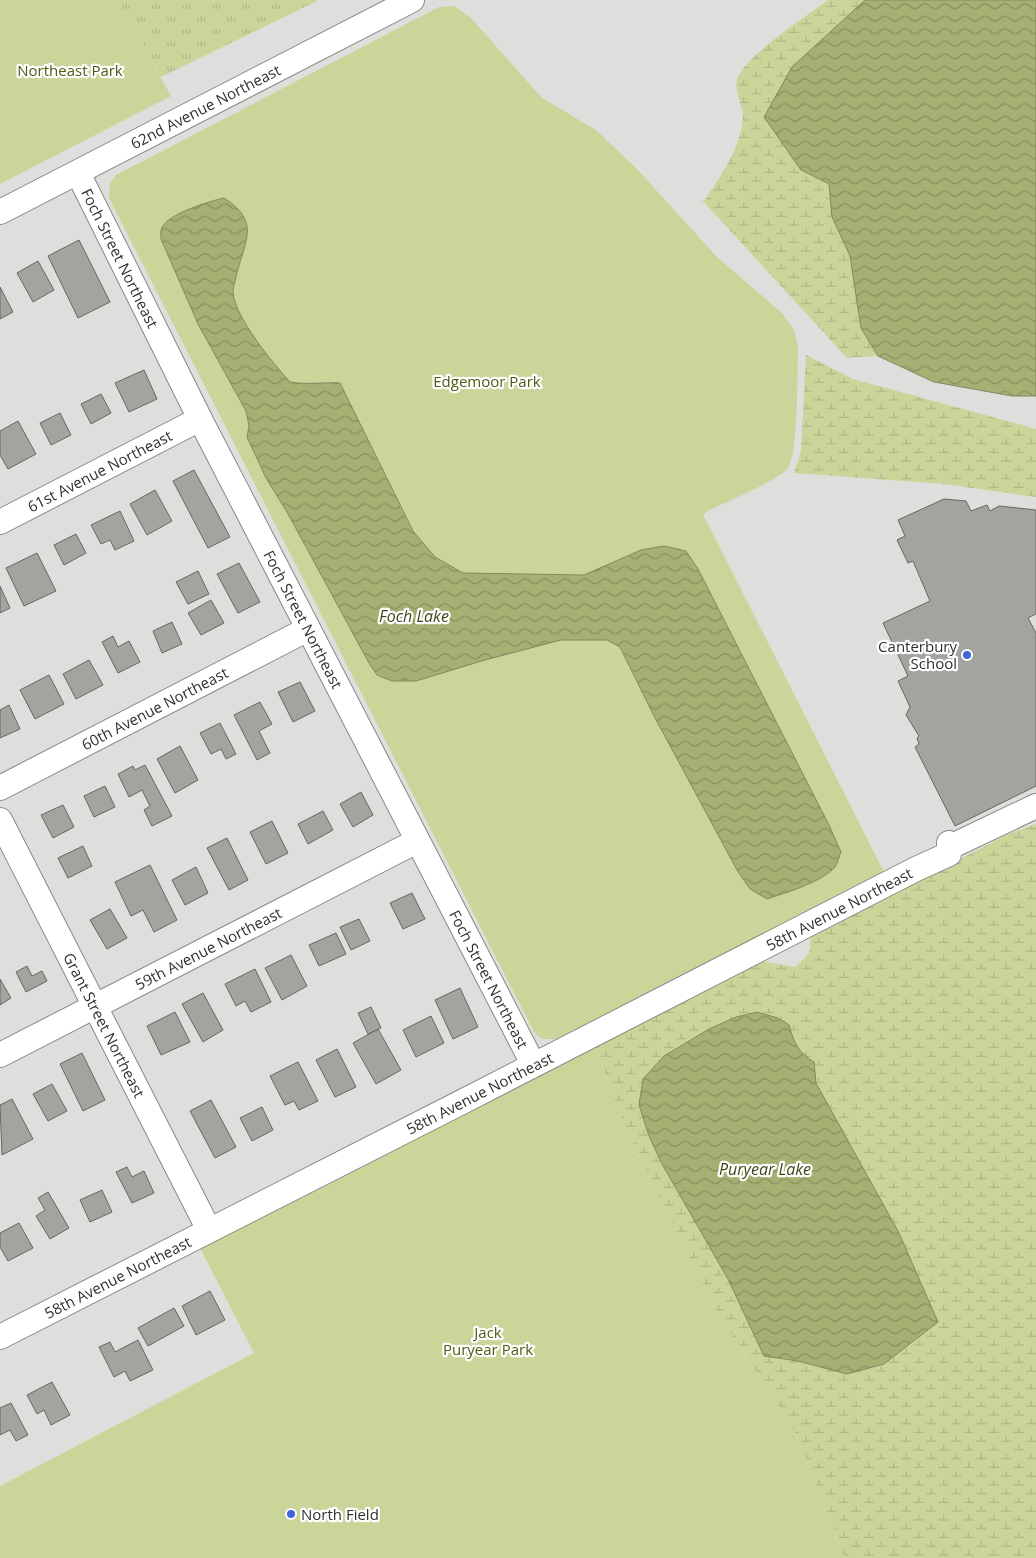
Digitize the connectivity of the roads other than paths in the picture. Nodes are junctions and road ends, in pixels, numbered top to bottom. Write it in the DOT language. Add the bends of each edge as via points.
graph roads {
  1 [pos="412,0"];
  2 [pos="78,173"];
  3 [pos="0,212"];
  4 [pos="200,419"];
  5 [pos="0,522"];
  6 [pos="308,629"];
  7 [pos="0,788"];
  8 [pos="1036,806"];
  9 [pos="0,820"];
  10 [pos="417,841"];
  11 [pos="96,1006"];
  12 [pos="0,1055"];
  13 [pos="533,1064"];
  14 [pos="209,1230"];
  15 [pos="0,1337"];
  1 -- 2 [label="street, 62nd Avenue Northeast"];
  2 -- 3 [label="street, 62nd Avenue Northeast"];
  2 -- 4 [label="street, Foch Street Northeast"];
  4 -- 5 [label="street, 61st Avenue Northeast"];
  4 -- 6 [label="street, Foch Street Northeast"];
  6 -- 7 [label="street, 60th Avenue Northeast"];
  6 -- 10 [label="street, Foch Street Northeast"];
  8 -- 13 [label="street, 58th Avenue Northeast" via="949,845 949,854 939,860"];
  9 -- 11 [label="street, Grant Street Northeast"];
  10 -- 11 [label="street, 59th Avenue Northeast"];
  10 -- 13 [label="street, Foch Street Northeast"];
  11 -- 12 [label="street, 59th Avenue Northeast"];
  11 -- 14 [label="street, Grant Street Northeast"];
  13 -- 14 [label="street, 58th Avenue Northeast"];
  14 -- 15 [label="street, 58th Avenue Northeast"];
}
